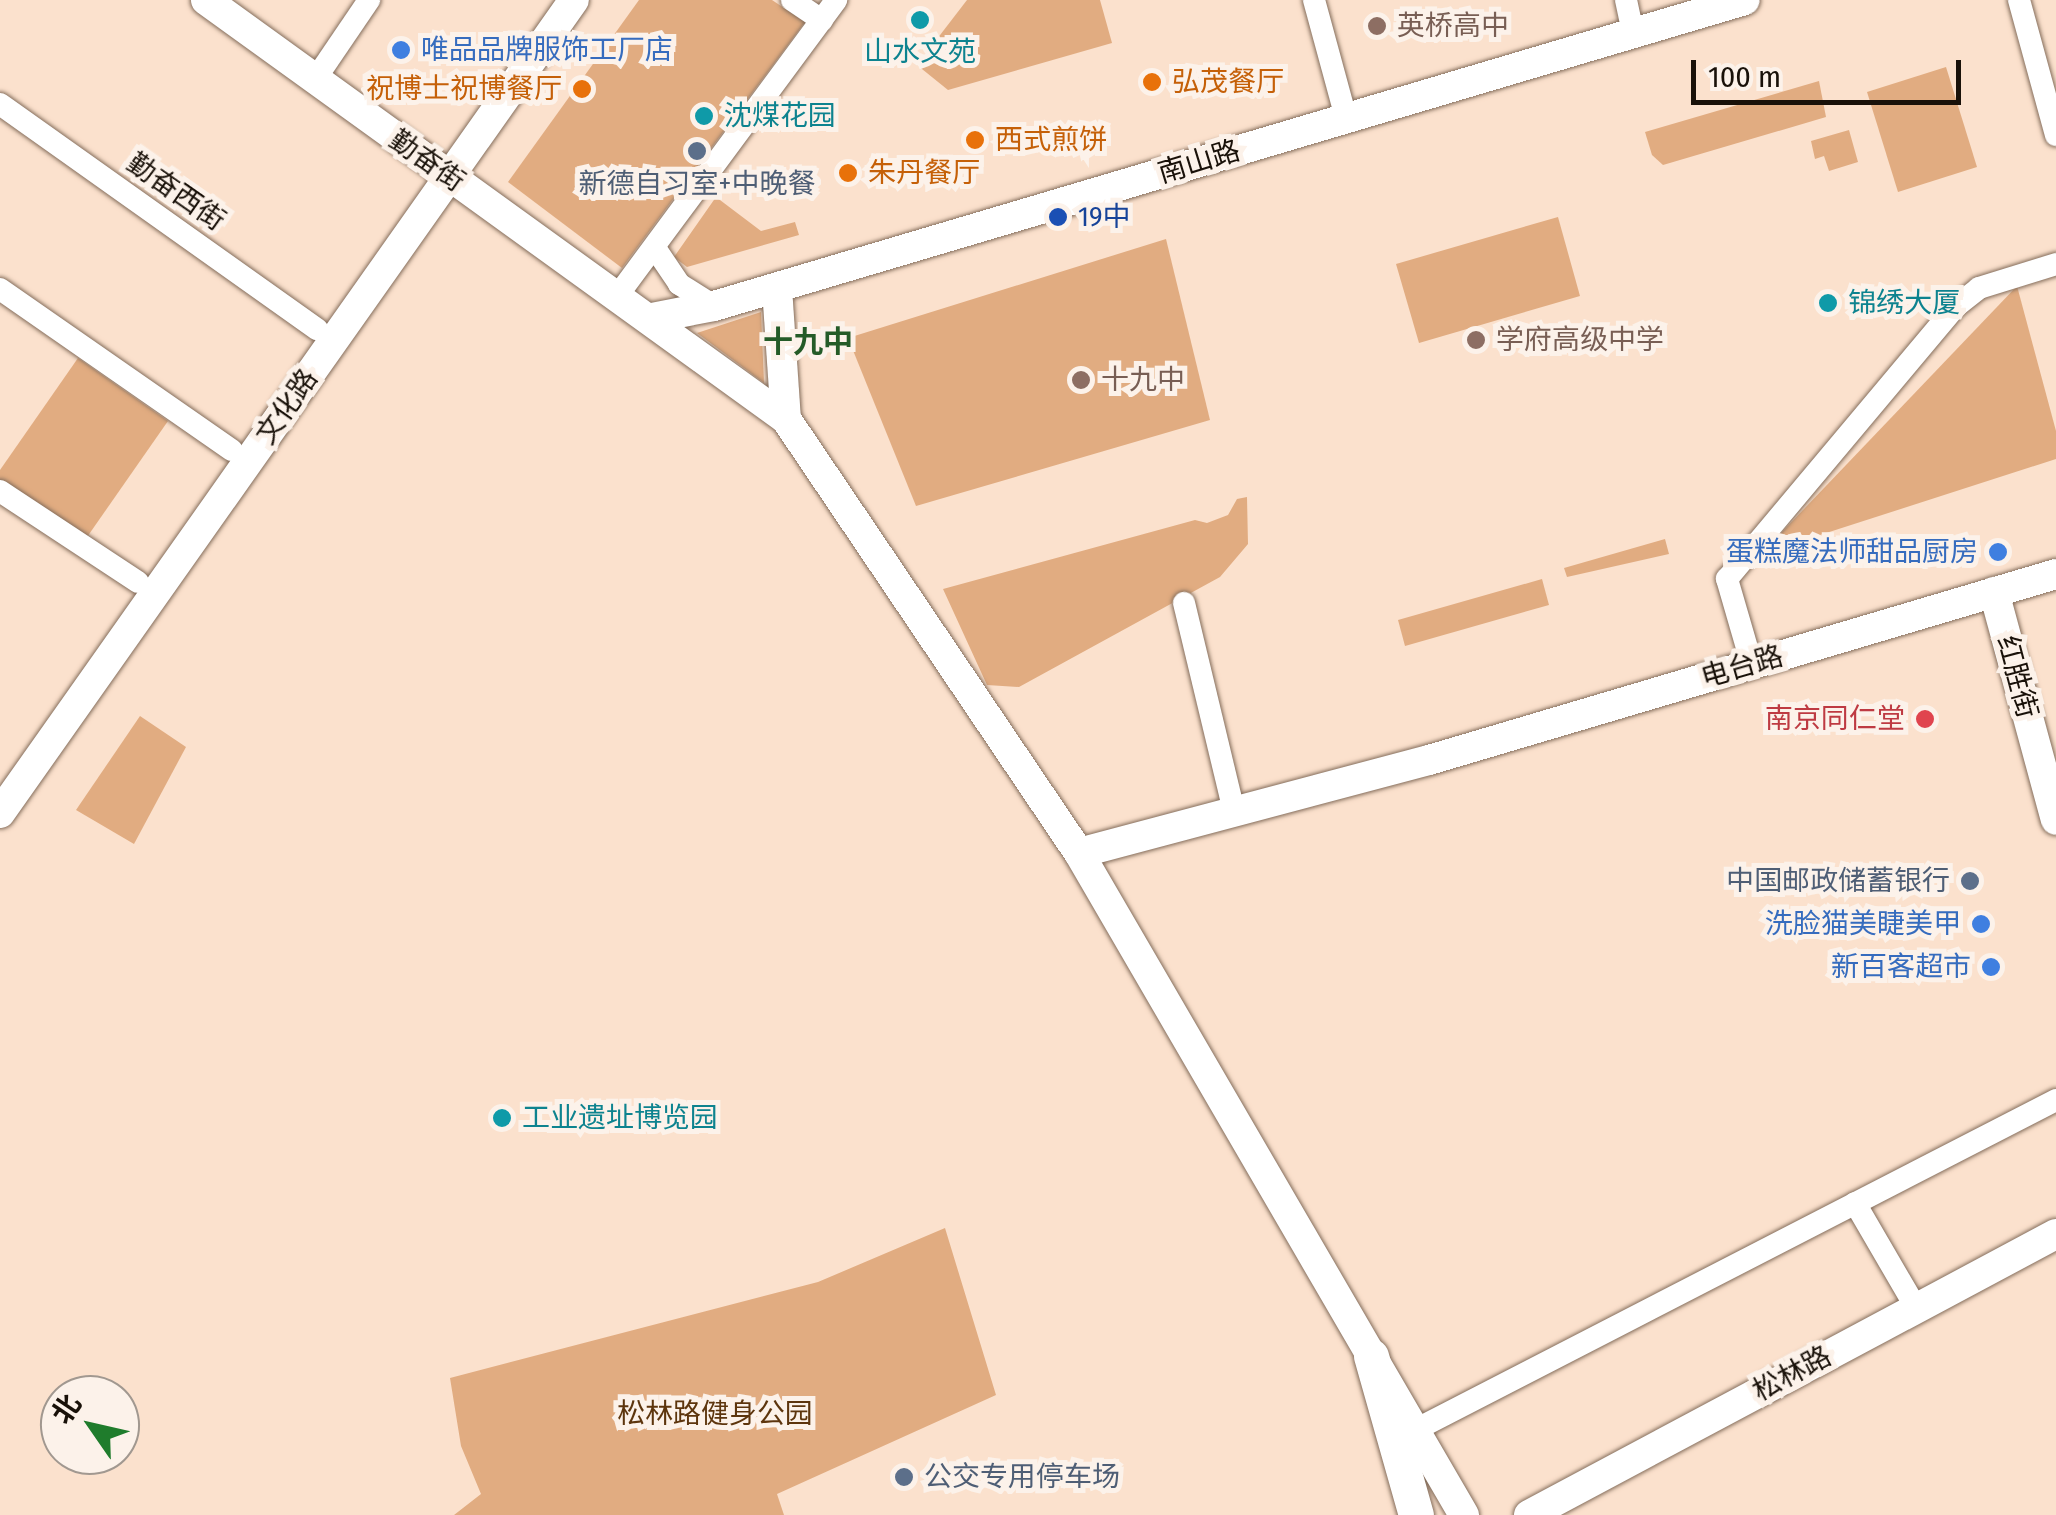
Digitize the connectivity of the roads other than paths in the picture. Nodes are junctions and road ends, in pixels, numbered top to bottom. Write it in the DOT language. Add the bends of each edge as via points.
graph roads {
  1 [pos="206,0"];
  2 [pos="369,0"];
  3 [pos="549,0"];
  4 [pos="574,0"];
  5 [pos="792,0"];
  6 [pos="836,0"];
  7 [pos="1314,0"];
  8 [pos="1626,0"];
  9 [pos="1745,0"];
  10 [pos="2019,0"];
  11 [pos="822,20"];
  12 [pos="1633,33"];
  13 [pos="314,80"];
  14 [pos="0,104"];
  15 [pos="1346,118"];
  16 [pos="2056,136"];
  17 [pos="441,171"];
  18 [pos="657,251"];
  19 [pos="2056,264"];
  20 [pos="776,288"];
  21 [pos="0,289"];
  22 [pos="618,295"];
  23 [pos="714,306"];
  24 [pos="652,318"];
  25 [pos="317,329"];
  26 [pos="786,419"];
  27 [pos="232,450"];
  28 [pos="0,490"];
  29 [pos="2056,574"];
  30 [pos="138,582"];
  31 [pos="1994,592"];
  32 [pos="1184,603"];
  33 [pos="1752,665"];
  34 [pos="0,778"];
  35 [pos="1234,812"];
  36 [pos="0,813"];
  37 [pos="2056,820"];
  38 [pos="1079,852"];
  39 [pos="2056,1100"];
  40 [pos="1855,1203"];
  41 [pos="2056,1234"];
  42 [pos="1916,1308"];
  43 [pos="1371,1356"];
  44 [pos="1414,1430"];
  45 [pos="1416,1515"];
  46 [pos="1464,1515"];
  47 [pos="1529,1515"];
  1 -- 13 [label="street, 勤奋街"];
  2 -- 13 [label="street"];
  3 -- 17 [label="street, 文化路"];
  4 -- 17 [label="street, 文化路"];
  5 -- 11 [label="street"];
  6 -- 11 [label="street"];
  7 -- 15 [label="street"];
  8 -- 12 [label="street"];
  9 -- 12 [label="street, 南山路"];
  10 -- 16 [label="street"];
  11 -- 18 [label="street"];
  12 -- 15 [label="street, 南山路"];
  13 -- 17 [label="street, 勤奋街"];
  14 -- 25 [label="street, 勤奋西街"];
  15 -- 20 [label="street, 南山路"];
  17 -- 22 [label="street, 勤奋街"];
  17 -- 25 [label="street, 文化路"];
  17 -- 36 [label="street, 文化路"];
  18 -- 22 [label="street"];
  18 -- 23 [label="street" via="679,284"];
  19 -- 33 [label="street" via="1979,288 1956,307 1727,579"];
  20 -- 23 [label="street, 南山路"];
  20 -- 26 [label="street"];
  21 -- 27 [label="street"];
  22 -- 24 [label="street, 勤奋街"];
  23 -- 24 [label="street, 南山路"];
  24 -- 26 [label="street, 勤奋街"];
  25 -- 27 [label="street, 文化路"];
  26 -- 38 [label="street"];
  27 -- 30 [label="street, 文化路"];
  28 -- 30 [label="street"];
  29 -- 31 [label="street, 电台路"];
  30 -- 34 [label="street, 文化路"];
  31 -- 33 [label="street, 电台路"];
  31 -- 37 [label="street, 红胜街"];
  32 -- 35 [label="street"];
  33 -- 35 [label="street, 电台路"];
  35 -- 38 [label="street, 电台路"];
  38 -- 43 [label="street"];
  39 -- 40 [label="street"];
  40 -- 42 [label="street"];
  40 -- 44 [label="street"];
  41 -- 42 [label="street, 松林路"];
  42 -- 47 [label="street, 松林路"];
  43 -- 44 [label="street"];
  43 -- 45 [label="main road"];
  44 -- 46 [label="street"];
}
